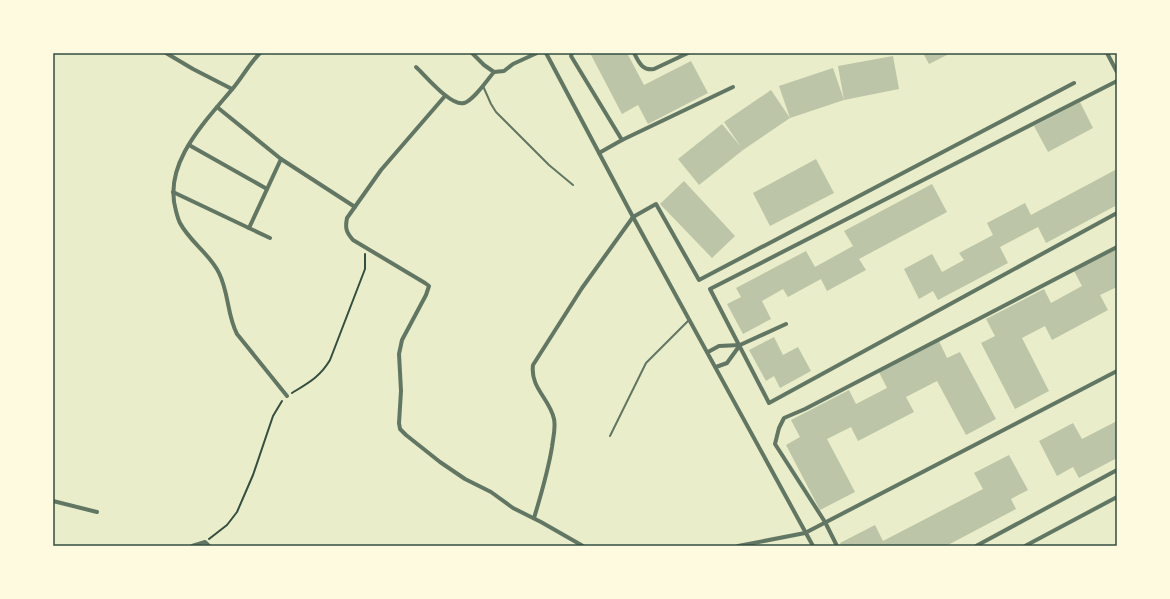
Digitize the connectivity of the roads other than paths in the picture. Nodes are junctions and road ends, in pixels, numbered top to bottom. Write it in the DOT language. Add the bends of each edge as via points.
graph roads {
  1 [pos="166,53"];
  2 [pos="260,53"];
  3 [pos="472,53"];
  4 [pos="536,53"];
  5 [pos="546,53"];
  6 [pos="572,53"];
  7 [pos="634,53"];
  8 [pos="688,53"];
  9 [pos="1107,53"];
  10 [pos="416,66"];
  11 [pos="494,72"];
  12 [pos="1117,72"];
  13 [pos="1117,81"];
  14 [pos="1074,83"];
  15 [pos="483,85"];
  16 [pos="733,87"];
  17 [pos="232,89"];
  18 [pos="445,96"];
  19 [pos="217,107"];
  20 [pos="622,140"];
  21 [pos="189,145"];
  22 [pos="599,153"];
  23 [pos="281,159"];
  24 [pos="573,185"];
  25 [pos="267,189"];
  26 [pos="173,192"];
  27 [pos="355,207"];
  28 [pos="1117,213"];
  29 [pos="633,217"];
  30 [pos="249,228"];
  31 [pos="270,238"];
  32 [pos="1117,247"];
  33 [pos="689,319"];
  34 [pos="786,324"];
  35 [pos="740,345"];
  36 [pos="708,352"];
  37 [pos="716,367"];
  38 [pos="1117,371"];
  39 [pos="286,396"];
  40 [pos="610,436"];
  41 [pos="1117,470"];
  42 [pos="1117,497"];
  43 [pos="53,501"];
  44 [pos="97,512"];
  45 [pos="534,518"];
  46 [pos="825,522"];
  47 [pos="806,533"];
  48 [pos="192,546"];
  49 [pos="209,546"];
  50 [pos="583,546"];
  51 [pos="738,546"];
  52 [pos="813,546"];
  53 [pos="837,546"];
  54 [pos="976,546"];
  55 [pos="1025,546"];
  1 -- 17 [label="street"];
  2 -- 17 [label="street"];
  3 -- 11 [label="street"];
  4 -- 11 [label="street" via="504,70"];
  5 -- 22 [label="street"];
  6 -- 20 [label="street"];
  7 -- 8 [label="street" via="643,68 649,70"];
  9 -- 12 [label="street"];
  10 -- 18 [label="street"];
  11 -- 15 [label="street"];
  13 -- 35 [label="street" via="710,289"];
  14 -- 29 [label="street" via="699,280 656,204"];
  15 -- 18 [label="street" via="464,103 457,104"];
  15 -- 24 [label="lane" via="496,112"];
  16 -- 20 [label="street"];
  17 -- 19 [label="street"];
  18 -- 27 [label="street" via="381,170"];
  19 -- 21 [label="street"];
  19 -- 23 [label="street"];
  20 -- 22 [label="street"];
  21 -- 25 [label="street"];
  21 -- 26 [label="street" via="176,171"];
  22 -- 29 [label="street"];
  23 -- 25 [label="street"];
  23 -- 27 [label="street"];
  25 -- 30 [label="street"];
  26 -- 30 [label="street"];
  26 -- 39 [label="street" via="179,222 219,271 237,334"];
  27 -- 45 [label="street" via="348,218 347,234 429,286 402,340 398,354 401,391 398,423 400,429 440,462 513,508"];
  28 -- 35 [label="street" via="770,403"];
  29 -- 33 [label="street"];
  29 -- 45 [label="street" via="582,288 533,366 534,381 554,419 549,469"];
  30 -- 31 [label="street"];
  32 -- 46 [label="street" via="784,418 775,444"];
  33 -- 36 [label="street"];
  33 -- 40 [label="lane" via="646,362"];
  34 -- 35 [label="street"];
  35 -- 36 [label="street" via="719,346"];
  35 -- 37 [label="street" via="727,363"];
  36 -- 37 [label="street"];
  37 -- 47 [label="street"];
  38 -- 46 [label="street"];
  41 -- 54 [label="street"];
  42 -- 55 [label="street"];
  43 -- 44 [label="street"];
  45 -- 50 [label="street"];
  46 -- 47 [label="street"];
  46 -- 53 [label="street"];
  47 -- 51 [label="street"];
  47 -- 52 [label="street"];
  48 -- 49 [label="street" via="205,542"];
}
